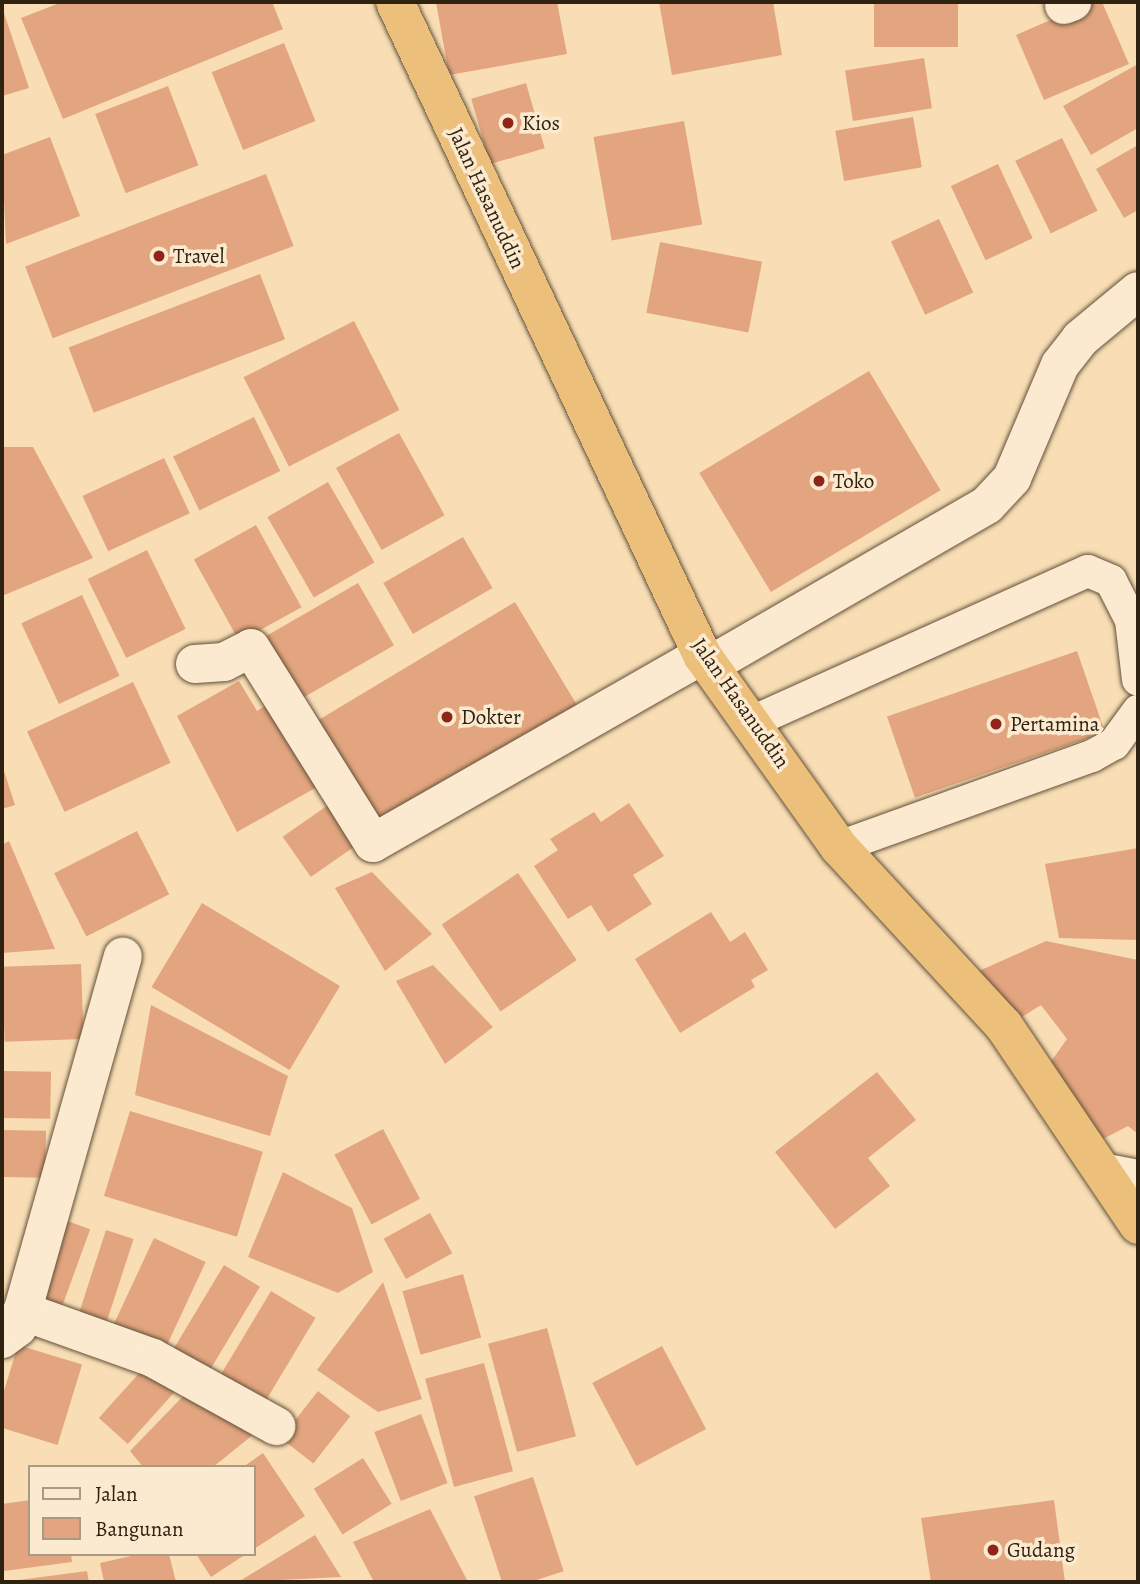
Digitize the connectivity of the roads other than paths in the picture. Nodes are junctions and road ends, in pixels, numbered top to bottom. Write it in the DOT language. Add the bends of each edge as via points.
graph roads {
  1 [pos="395,2"];
  2 [pos="1138,291"];
  3 [pos="706,660"];
  4 [pos="195,664"];
  5 [pos="1138,680"];
  6 [pos="1138,711"];
  7 [pos="754,721"];
  8 [pos="839,847"];
  9 [pos="123,957"];
  10 [pos="1122,1176"];
  11 [pos="1138,1225"];
  12 [pos="12,1325"];
  13 [pos="276,1426"];
  1 -- 3 [label="highway, Jalan Hasanuddin"];
  2 -- 3 [label="street" via="1080,340 1060,365 1012,478 987,505"];
  3 -- 4 [label="street" via="373,843 251,648 224,663"];
  3 -- 7 [label="highway, Jalan Hasanuddin"];
  5 -- 7 [label="lane" via="1130,620 1111,581 1088,571"];
  6 -- 8 [label="lane" via="1114,744 1092,756"];
  7 -- 8 [label="highway, Jalan Hasanuddin"];
  8 -- 10 [label="highway, Jalan Hasanuddin" via="1004,1026"];
  9 -- 12 [label="street"];
  10 -- 11 [label="highway, Jalan Hasanuddin"];
  12 -- 13 [label="street" via="153,1358"];
}
